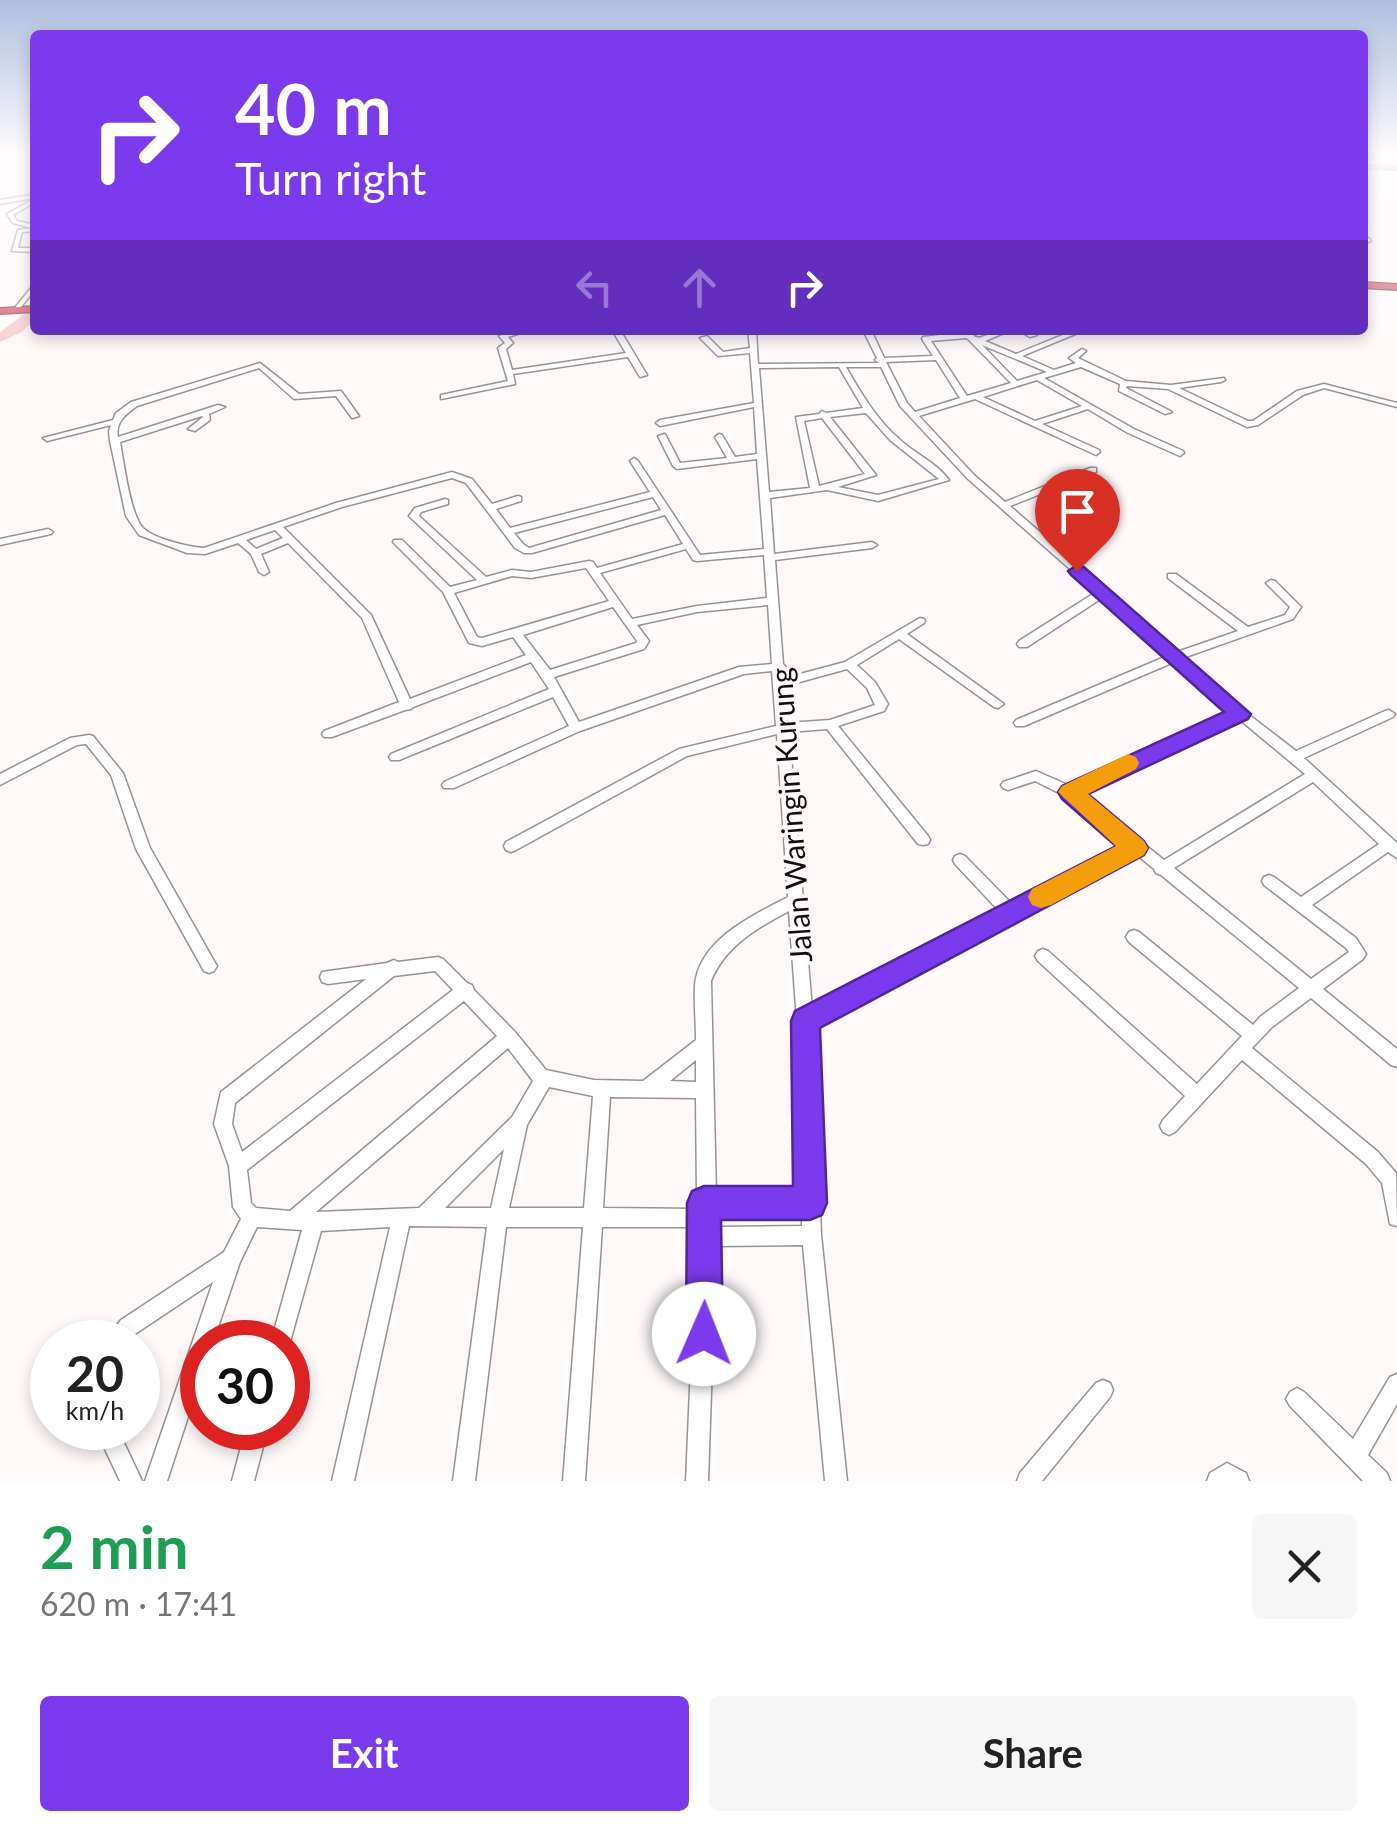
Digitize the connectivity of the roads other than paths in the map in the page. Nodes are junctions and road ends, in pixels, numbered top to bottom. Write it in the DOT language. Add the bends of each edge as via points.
graph roads {
  1 [pos="30,229"];
  2 [pos="30,250"];
  3 [pos="1368,286"];
  4 [pos="1397,286"];
  5 [pos="30,293"];
  6 [pos="30,309"];
  7 [pos="17,310"];
  8 [pos="0,311"];
  9 [pos="507,335"];
  10 [pos="619,335"];
  11 [pos="753,335"];
  12 [pos="869,335"];
  13 [pos="923,335"];
  14 [pos="994,335"];
  15 [pos="1069,335"];
  16 [pos="968,336"];
  17 [pos="704,338"];
  18 [pos="926,339"];
  19 [pos="981,340"];
  20 [pos="1082,351"];
  21 [pos="632,354"];
  22 [pos="1014,357"];
  23 [pos="755,358"];
  24 [pos="937,358"];
  25 [pos="880,362"];
  26 [pos="840,364"];
  27 [pos="1082,364"];
  28 [pos="511,372"];
  29 [pos="1055,373"];
  30 [pos="643,374"];
  31 [pos="1040,378"];
  32 [pos="1220,380"];
  33 [pos="1124,383"];
  34 [pos="1016,384"];
  35 [pos="1170,387"];
  36 [pos="444,396"];
  37 [pos="970,397"];
  38 [pos="712,400"];
  39 [pos="759,404"];
  40 [pos="1397,406"];
  41 [pos="221,407"];
  42 [pos="1087,407"];
  43 [pos="866,410"];
  44 [pos="204,412"];
  45 [pos="719,412"];
  46 [pos="1168,412"];
  47 [pos="822,414"];
  48 [pos="355,416"];
  49 [pos="913,416"];
  50 [pos="113,422"];
  51 [pos="660,423"];
  52 [pos="1034,424"];
  53 [pos="192,429"];
  54 [pos="662,436"];
  55 [pos="719,437"];
  56 [pos="47,438"];
  57 [pos="114,441"];
  58 [pos="1096,452"];
  59 [pos="1180,453"];
  60 [pos="763,456"];
  61 [pos="732,459"];
  62 [pos="634,461"];
  63 [pos="677,466"];
  64 [pos="1093,470"];
  65 [pos="685,479"];
  66 [pos="827,487"];
  67 [pos="814,490"];
  68 [pos="654,494"];
  69 [pos="767,496"];
  70 [pos="518,499"];
  71 [pos="445,502"];
  72 [pos="1002,506"];
  73 [pos="490,508"];
  74 [pos="666,512"];
  75 [pos="276,526"];
  76 [pos="48,532"];
  77 [pos="508,532"];
  78 [pos="290,539"];
  79 [pos="240,540"];
  80 [pos="0,542"];
  81 [pos="398,542"];
  82 [pos="872,545"];
  83 [pos="686,546"];
  84 [pos="255,553"];
  85 [pos="770,554"];
  86 [pos="264,572"];
  87 [pos="596,572"];
  88 [pos="1172,576"];
  89 [pos="484,581"];
  90 [pos="1270,583"];
  91 [pos="448,592"];
  92 [pos="1102,593"];
  93 [pos="773,601"];
  94 [pos="615,603"];
  95 [pos="920,620"];
  96 [pos="633,622"];
  97 [pos="1246,631"];
  98 [pos="516,634"];
  99 [pos="900,635"];
  100 [pos="1023,644"];
  101 [pos="532,656"];
  102 [pos="1177,656"];
  103 [pos="848,665"];
  104 [pos="547,675"];
  105 [pos="780,675"];
  106 [pos="555,691"];
  107 [pos="998,704"];
  108 [pos="407,706"];
  109 [pos="1240,714"];
  110 [pos="1389,714"];
  111 [pos="1020,722"];
  112 [pos="830,724"];
  113 [pos="576,728"];
  114 [pos="785,728"];
  115 [pos="328,734"];
  116 [pos="395,757"];
  117 [pos="1295,757"];
  118 [pos="1314,775"];
  119 [pos="0,780"];
  120 [pos="449,785"];
  121 [pos="1008,785"];
  122 [pos="1070,792"];
  123 [pos="923,840"];
  124 [pos="511,846"];
  125 [pos="1136,848"];
  126 [pos="1393,848"];
  127 [pos="960,860"];
  128 [pos="1161,869"];
  129 [pos="1269,881"];
  130 [pos="796,900"];
  131 [pos="1300,905"];
  132 [pos="1010,913"];
  133 [pos="1134,937"];
  134 [pos="1043,956"];
  135 [pos="210,966"];
  136 [pos="394,966"];
  137 [pos="328,977"];
  138 [pos="1310,986"];
  139 [pos="466,990"];
  140 [pos="805,1021"];
  141 [pos="509,1037"];
  142 [pos="1248,1043"];
  143 [pos="702,1044"];
  144 [pos="1397,1059"];
  145 [pos="544,1078"];
  146 [pos="602,1089"];
  147 [pos="646,1090"];
  148 [pos="703,1090"];
  149 [pos="1196,1095"];
  150 [pos="519,1122"];
  151 [pos="1169,1126"];
  152 [pos="238,1166"];
  153 [pos="810,1203"];
  154 [pos="252,1217"];
  155 [pos="1397,1217"];
  156 [pos="412,1218"];
  157 [pos="498,1218"];
  158 [pos="292,1220"];
  159 [pos="590,1220"];
  160 [pos="705,1220"];
  161 [pos="314,1222"];
  162 [pos="812,1235"];
  163 [pos="231,1259"];
  164 [pos="139,1320"];
  165 [pos="287,1320"];
  166 [pos="1397,1384"];
  167 [pos="1103,1390"];
  168 [pos="1297,1399"];
  169 [pos="116,1450"];
  170 [pos="252,1450"];
  171 [pos="1355,1456"];
  172 [pos="131,1481"];
  173 [pos="156,1481"];
  174 [pos="243,1481"];
  175 [pos="343,1481"];
  176 [pos="464,1481"];
  177 [pos="574,1481"];
  178 [pos="698,1481"];
  179 [pos="836,1481"];
  180 [pos="1028,1481"];
  181 [pos="1218,1481"];
  182 [pos="1238,1481"];
  183 [pos="1379,1481"];
  1 -- 2 [label="street" via="20,231 14,251"];
  3 -- 4 [label="highway"];
  5 -- 7 [label="street"];
  6 -- 7 [label="highway"];
  7 -- 8 [label="highway"];
  9 -- 28 [label="street" via="502,348"];
  10 -- 21 [label="street"];
  11 -- 23 [label="street, Jalan Waringin Kurung"];
  12 -- 25 [label="street"];
  13 -- 18 [label="street"];
  14 -- 19 [label="street"];
  15 -- 22 [label="street"];
  16 -- 18 [label="street"];
  16 -- 19 [label="street"];
  16 -- 34 [label="street"];
  17 -- 23 [label="street" via="723,354"];
  18 -- 24 [label="street"];
  19 -- 22 [label="street"];
  20 -- 27 [label="street" via="1073,358"];
  21 -- 28 [label="street"];
  21 -- 30 [label="street"];
  22 -- 29 [label="street"];
  23 -- 26 [label="street"];
  23 -- 39 [label="street, Jalan Waringin Kurung"];
  24 -- 25 [label="street"];
  24 -- 37 [label="street"];
  25 -- 26 [label="street"];
  25 -- 49 [label="street"];
  26 -- 43 [label="street"];
  27 -- 29 [label="street"];
  27 -- 33 [label="street"];
  28 -- 36 [label="street" via="512,382"];
  29 -- 31 [label="street"];
  31 -- 34 [label="street"];
  31 -- 42 [label="street"];
  32 -- 35 [label="street"];
  33 -- 35 [label="street"];
  33 -- 46 [label="street" via="1122,390"];
  34 -- 37 [label="street"];
  35 -- 40 [label="street" via="1247,424 1324,386"];
  37 -- 49 [label="street"];
  37 -- 52 [label="street"];
  38 -- 45 [label="street"];
  39 -- 45 [label="street"];
  39 -- 60 [label="street, Jalan Waringin Kurung"];
  41 -- 44 [label="street"];
  42 -- 52 [label="street"];
  42 -- 59 [label="street"];
  43 -- 47 [label="street"];
  43 -- 66 [label="street" via="894,444 944,480 878,498"];
  44 -- 53 [label="street" via="207,418"];
  44 -- 57 [label="street"];
  45 -- 51 [label="street"];
  47 -- 66 [label="street" via="872,473"];
  47 -- 67 [label="street" via="800,419"];
  48 -- 50 [label="street" via="338,393 297,398 260,366 148,398"];
  49 -- 72 [label="street"];
  50 -- 56 [label="street"];
  50 -- 57 [label="street"];
  52 -- 58 [label="street"];
  54 -- 63 [label="street"];
  55 -- 61 [label="street"];
  57 -- 79 [label="street" via="131,516 142,533 196,552"];
  60 -- 61 [label="street"];
  60 -- 69 [label="street, Jalan Waringin Kurung"];
  61 -- 63 [label="street"];
  62 -- 68 [label="street"];
  63 -- 65 [label="street"];
  64 -- 72 [label="street"];
  66 -- 67 [label="street"];
  67 -- 69 [label="street"];
  68 -- 74 [label="street"];
  68 -- 77 [label="street"];
  69 -- 85 [label="street, Jalan Waringin Kurung"];
  70 -- 73 [label="street"];
  71 -- 89 [label="street" via="414,516"];
  72 -- 92 [label="street"];
  73 -- 75 [label="street" via="469,481 446,476"];
  73 -- 77 [label="street"];
  74 -- 77 [label="street" via="530,551"];
  74 -- 83 [label="street"];
  75 -- 78 [label="street"];
  75 -- 79 [label="street"];
  76 -- 80 [label="street"];
  78 -- 84 [label="street"];
  78 -- 108 [label="street" via="367,617"];
  79 -- 84 [label="street"];
  81 -- 91 [label="street"];
  82 -- 85 [label="street"];
  83 -- 85 [label="street" via="703,559"];
  83 -- 87 [label="street"];
  84 -- 86 [label="street"];
  85 -- 93 [label="street, Jalan Waringin Kurung"];
  87 -- 89 [label="street" via="584,564"];
  87 -- 94 [label="street"];
  88 -- 97 [label="street"];
  89 -- 91 [label="street"];
  90 -- 97 [label="street" via="1292,600 1296,612"];
  91 -- 98 [label="street" via="473,640"];
  92 -- 100 [label="street"];
  92 -- 102 [label="street"];
  93 -- 96 [label="street"];
  93 -- 105 [label="street, Jalan Waringin Kurung"];
  94 -- 96 [label="street"];
  94 -- 98 [label="street"];
  95 -- 99 [label="street"];
  96 -- 104 [label="street" via="640,646"];
  97 -- 102 [label="street"];
  98 -- 101 [label="street"];
  99 -- 103 [label="street"];
  99 -- 107 [label="street"];
  101 -- 104 [label="street"];
  101 -- 108 [label="street"];
  102 -- 109 [label="street"];
  102 -- 111 [label="street"];
  103 -- 105 [label="street"];
  103 -- 112 [label="street" via="882,704"];
  104 -- 106 [label="street"];
  105 -- 113 [label="street" via="744,670"];
  105 -- 114 [label="street, Jalan Waringin Kurung"];
  106 -- 113 [label="street"];
  106 -- 116 [label="street"];
  108 -- 115 [label="street"];
  109 -- 117 [label="street"];
  109 -- 122 [label="street"];
  110 -- 117 [label="street"];
  112 -- 114 [label="street"];
  112 -- 123 [label="street"];
  113 -- 120 [label="street"];
  114 -- 124 [label="street" via="682,752"];
  114 -- 130 [label="street, Jalan Waringin Kurung"];
  117 -- 118 [label="street"];
  118 -- 126 [label="street"];
  118 -- 128 [label="street"];
  119 -- 135 [label="street" via="88,739 118,774 143,849"];
  121 -- 122 [label="street" via="1036,776"];
  122 -- 125 [label="street"];
  125 -- 128 [label="street"];
  125 -- 132 [label="street"];
  126 -- 131 [label="street"];
  127 -- 132 [label="street"];
  128 -- 138 [label="street"];
  129 -- 131 [label="street"];
  130 -- 140 [label="street, Jalan Waringin Kurung"];
  130 -- 143 [label="street" via="752,924 710,960 703,980"];
  131 -- 138 [label="street" via="1358,952"];
  132 -- 140 [label="street"];
  133 -- 142 [label="street"];
  134 -- 149 [label="street"];
  136 -- 137 [label="street"];
  136 -- 139 [label="street" via="438,964"];
  136 -- 152 [label="street" via="227,1098 223,1124"];
  138 -- 142 [label="street"];
  138 -- 144 [label="street"];
  139 -- 141 [label="street"];
  139 -- 152 [label="street"];
  140 -- 153 [label="street, Jalan Waringin Kurung"];
  141 -- 145 [label="street"];
  141 -- 158 [label="street"];
  142 -- 149 [label="street"];
  142 -- 155 [label="street" via="1390,1179"];
  143 -- 147 [label="street"];
  143 -- 148 [label="street"];
  145 -- 146 [label="street"];
  145 -- 150 [label="street"];
  146 -- 147 [label="street"];
  146 -- 159 [label="street"];
  147 -- 148 [label="street"];
  148 -- 160 [label="street"];
  149 -- 151 [label="street"];
  150 -- 156 [label="street"];
  150 -- 157 [label="street"];
  152 -- 154 [label="street" via="242,1207"];
  153 -- 160 [label="street"];
  153 -- 162 [label="street, Jalan Waringin Kurung"];
  154 -- 158 [label="street"];
  154 -- 163 [label="street"];
  156 -- 157 [label="street"];
  156 -- 161 [label="street"];
  156 -- 175 [label="street"];
  157 -- 159 [label="street"];
  157 -- 176 [label="street"];
  158 -- 161 [label="street"];
  159 -- 160 [label="street"];
  159 -- 177 [label="street"];
  160 -- 162 [label="street"];
  160 -- 178 [label="street"];
  161 -- 165 [label="street"];
  162 -- 179 [label="street, Jalan Waringin Kurung"];
  163 -- 164 [label="street"];
  163 -- 173 [label="street"];
  166 -- 171 [label="street"];
  167 -- 180 [label="street"];
  168 -- 171 [label="street"];
  169 -- 172 [label="street"];
  170 -- 174 [label="street"];
  171 -- 183 [label="street"];
  181 -- 182 [label="street" via="1227,1474"];
}
